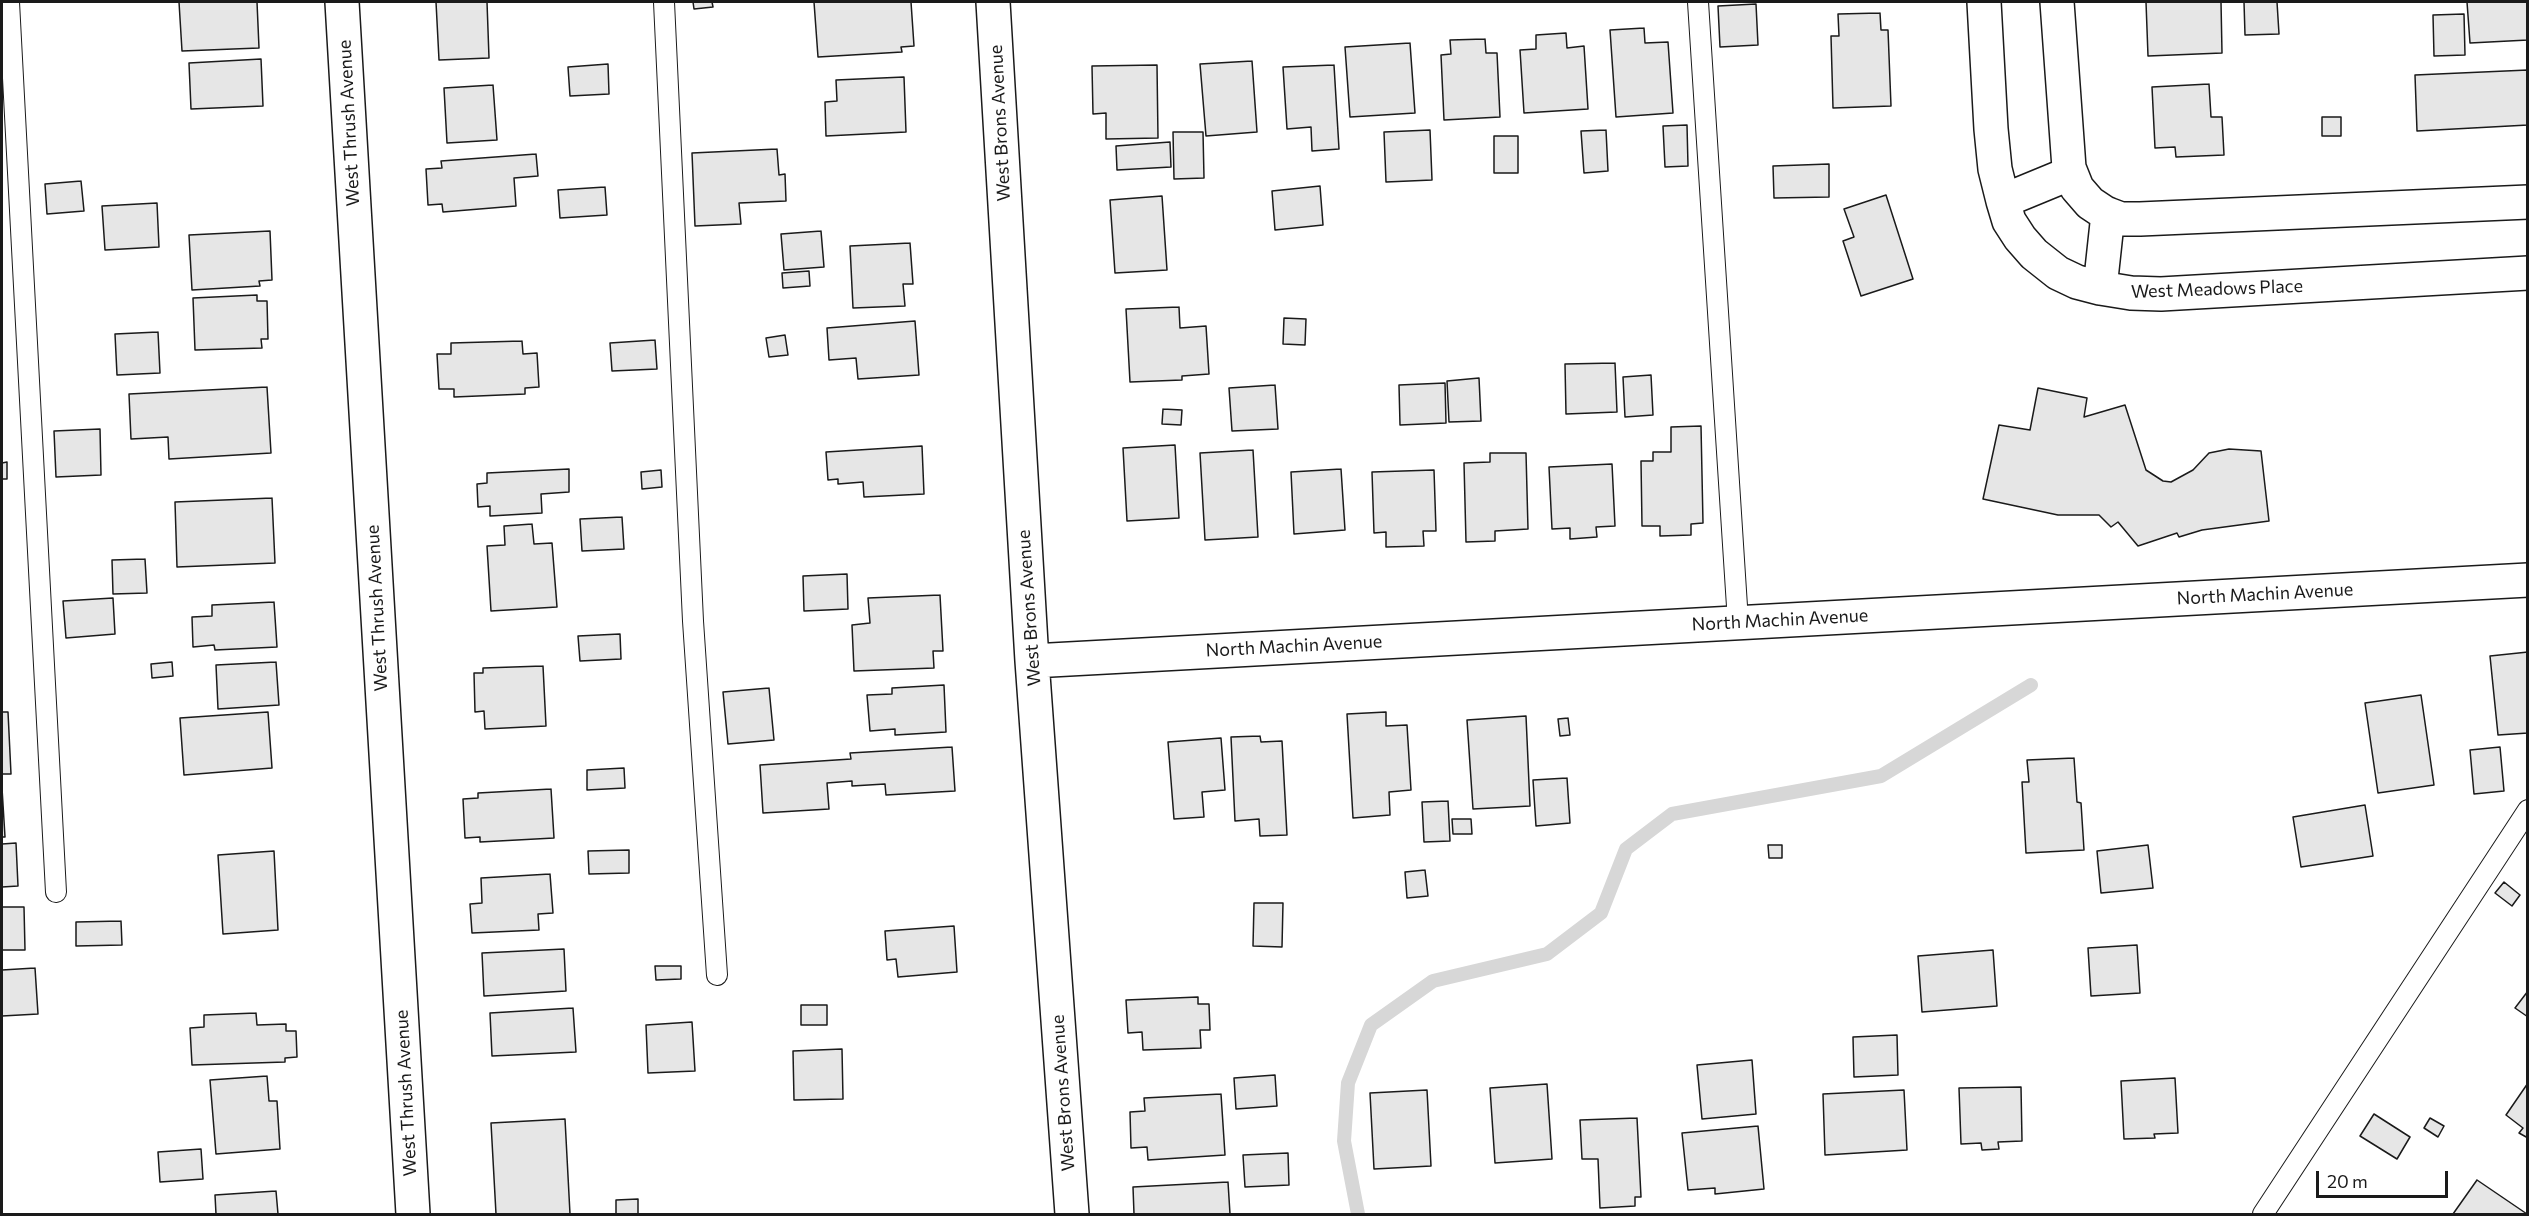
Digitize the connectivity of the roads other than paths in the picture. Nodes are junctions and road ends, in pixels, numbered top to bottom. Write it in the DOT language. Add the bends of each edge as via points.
graph roads {
  1 [pos="9,2"];
  2 [pos="342,2"];
  3 [pos="664,2"];
  4 [pos="993,2"];
  5 [pos="1698,2"];
  6 [pos="1984,2"];
  7 [pos="2057,2"];
  8 [pos="2071,173"];
  9 [pos="2003,201"];
  10 [pos="2528,202"];
  11 [pos="2108,214"];
  12 [pos="2528,273"];
  13 [pos="2100,288"];
  14 [pos="2528,580"];
  15 [pos="1737,622"];
  16 [pos="1032,661"];
  17 [pos="2528,810"];
  18 [pos="56,892"];
  19 [pos="717,975"];
  20 [pos="413,1215"];
  21 [pos="1072,1215"];
  22 [pos="2263,1215"];
  1 -- 18 [label="lane"];
  2 -- 20 [label="street, West Thrush Avenue"];
  3 -- 19 [label="lane" via="693,621"];
  4 -- 16 [label="street, West Brons Avenue"];
  5 -- 15 [label="lane"];
  6 -- 9 [label="street, West Meadows Place" via="1991,129"];
  7 -- 8 [label="street" via="2065,141"];
  8 -- 9 [label="street"];
  8 -- 11 [label="street" via="2090,203"];
  9 -- 13 [label="street, West Meadows Place" via="2009,221 2034,254 2058,273"];
  10 -- 11 [label="street" via="2140,219"];
  11 -- 13 [label="street"];
  12 -- 13 [label="street, West Meadows Place" via="2161,294"];
  14 -- 15 [label="street, North Machin Avenue"];
  15 -- 16 [label="street, North Machin Avenue"];
  16 -- 21 [label="street, West Brons Avenue"];
  17 -- 22 [label="lane"];
}
